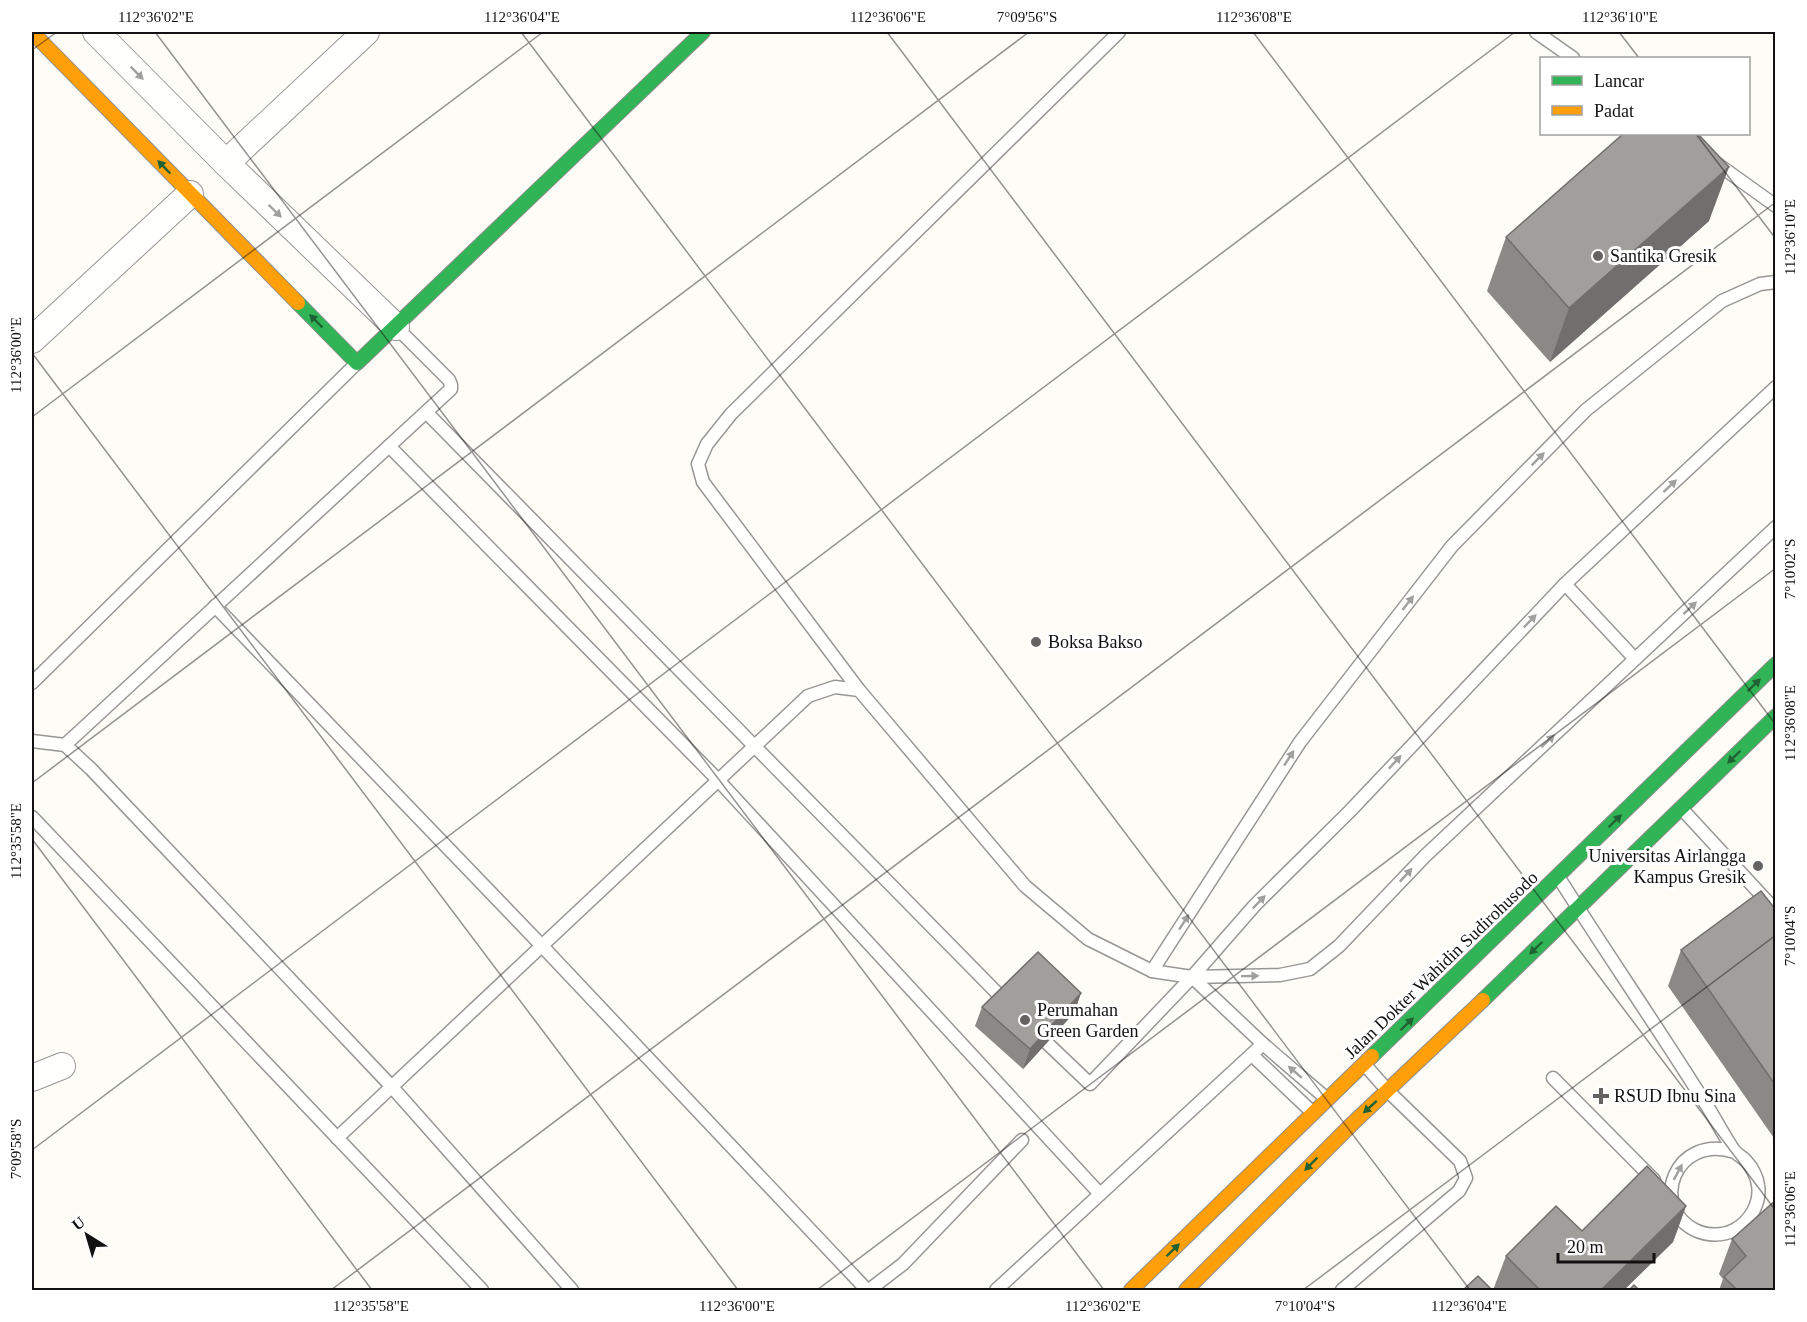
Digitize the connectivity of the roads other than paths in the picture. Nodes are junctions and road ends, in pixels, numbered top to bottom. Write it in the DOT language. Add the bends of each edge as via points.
graph roads {
  1 [pos="32,32"];
  2 [pos="366,32"];
  3 [pos="703,32"];
  4 [pos="1119,32"];
  5 [pos="1536,32"];
  6 [pos="108,36"];
  7 [pos="1572,57"];
  8 [pos="1703,153"];
  9 [pos="225,163"];
  10 [pos="190,194"];
  11 [pos="1776,206"];
  12 [pos="1776,282"];
  13 [pos="396,327"];
  14 [pos="32,340"];
  15 [pos="357,363"];
  16 [pos="1776,387"];
  17 [pos="427,413"];
  18 [pos="389,446"];
  19 [pos="1776,527"];
  20 [pos="1565,584"];
  21 [pos="215,606"];
  22 [pos="1635,660"];
  23 [pos="1776,664"];
  24 [pos="32,683"];
  25 [pos="859,690"];
  26 [pos="1776,716"];
  27 [pos="32,741"];
  28 [pos="65,745"];
  29 [pos="754,746"];
  30 [pos="719,781"];
  31 [pos="1681,808"];
  32 [pos="32,817"];
  33 [pos="1558,877"];
  34 [pos="1578,907"];
  35 [pos="1776,911"];
  36 [pos="543,947"];
  37 [pos="1152,971"];
  38 [pos="1192,977"];
  39 [pos="1003,999"];
  40 [pos="1047,1043"];
  41 [pos="1263,1044"];
  42 [pos="1252,1055"];
  43 [pos="1365,1065"];
  44 [pos="62,1066"];
  45 [pos="32,1078"];
  46 [pos="1552,1078"];
  47 [pos="392,1087"];
  48 [pos="1388,1091"];
  49 [pos="1340,1111"];
  50 [pos="1313,1113"];
  51 [pos="337,1138"];
  52 [pos="1022,1140"];
  53 [pos="1735,1152"];
  54 [pos="1100,1194"];
  55 [pos="1672,1198"];
  56 [pos="483,1290"];
  57 [pos="572,1290"];
  58 [pos="868,1290"];
  59 [pos="996,1290"];
  60 [pos="1131,1290"];
  61 [pos="1186,1290"];
  62 [pos="1342,1290"];
  10 -- 1 [label="main road, one-way"];
  2 -- 9 [label="street"];
  3 -- 13 [label="main road"];
  4 -- 25 [label="lane" via="731,414 707,444 698,464 703,482"];
  5 -- 7 [label="lane"];
  6 -- 9 [label="street, one-way"];
  8 -- 11 [label="lane"];
  9 -- 13 [label="street, one-way"];
  10 -- 14 [label="street"];
  15 -- 10 [label="main road, one-way"];
  37 -- 12 [label="lane, one-way" via="1300,742 1452,546 1586,410 1722,301 1760,284"];
  13 -- 15 [label="main road"];
  13 -- 17 [label="lane" via="451,385"];
  15 -- 24 [label="lane"];
  20 -- 16 [label="lane, one-way"];
  17 -- 18 [label="lane"];
  17 -- 29 [label="lane"];
  18 -- 21 [label="lane"];
  18 -- 30 [label="lane"];
  22 -- 19 [label="lane, one-way"];
  20 -- 22 [label="lane"];
  38 -- 20 [label="lane, one-way" via="1255,906"];
  21 -- 28 [label="lane"];
  21 -- 36 [label="lane"];
  38 -- 22 [label="lane, one-way" via="1280,975 1310,969 1340,946 1425,856"];
  33 -- 23 [label="main road, Jalan Dokter Wahidin Sudirohusodo, one-way"];
  25 -- 29 [label="lane" via="835,687 808,696"];
  25 -- 37 [label="lane" via="1025,886 1088,939"];
  26 -- 31 [label="main road, Jalan Dokter Wahidin Sudirohusodo, one-way"];
  27 -- 28 [label="lane"];
  28 -- 47 [label="lane"];
  29 -- 30 [label="lane"];
  29 -- 39 [label="lane"];
  30 -- 36 [label="lane"];
  30 -- 54 [label="lane"];
  31 -- 34 [label="main road, Jalan Dokter Wahidin Sudirohusodo"];
  31 -- 35 [label="lane"];
  32 -- 51 [label="lane"];
  33 -- 34 [label="lane"];
  43 -- 33 [label="main road, Jalan Dokter Wahidin Sudirohusodo, one-way"];
  34 -- 48 [label="main road, Jalan Dokter Wahidin Sudirohusodo, one-way"];
  34 -- 53 [label="lane"];
  36 -- 47 [label="lane"];
  36 -- 58 [label="lane"];
  37 -- 38 [label="lane"];
  38 -- 40 [label="lane" via="1090,1084"];
  38 -- 41 [label="lane"];
  41 -- 42 [label="lane"];
  49 -- 41 [label="lane, one-way"];
  42 -- 50 [label="lane"];
  42 -- 54 [label="lane"];
  43 -- 48 [label="lane"];
  43 -- 49 [label="main road, Jalan Dokter Wahidin Sudirohusodo"];
  44 -- 45 [label="street"];
  46 -- 55 [label="lane"];
  47 -- 51 [label="lane"];
  47 -- 57 [label="lane"];
  48 -- 49 [label="main road, Jalan Dokter Wahidin Sudirohusodo, one-way"];
  48 -- 62 [label="lane" via="1460,1161 1466,1178 1458,1191"];
  49 -- 50 [label="main road, Jalan Dokter Wahidin Sudirohusodo"];
  49 -- 61 [label="main road, Jalan Dokter Wahidin Sudirohusodo, one-way"];
  60 -- 50 [label="main road, Jalan Dokter Wahidin Sudirohusodo, one-way"];
  51 -- 56 [label="lane"];
  52 -- 58 [label="lane" via="903,1264"];
  55 -- 53 [label="lane, one-way" via="1676,1171 1684,1160 1708,1148"];
  53 -- 55 [label="lane" via="1754,1172 1758,1198 1754,1211 1734,1231 1708,1235 1694,1230 1683,1222"];
  54 -- 59 [label="lane"];
}
